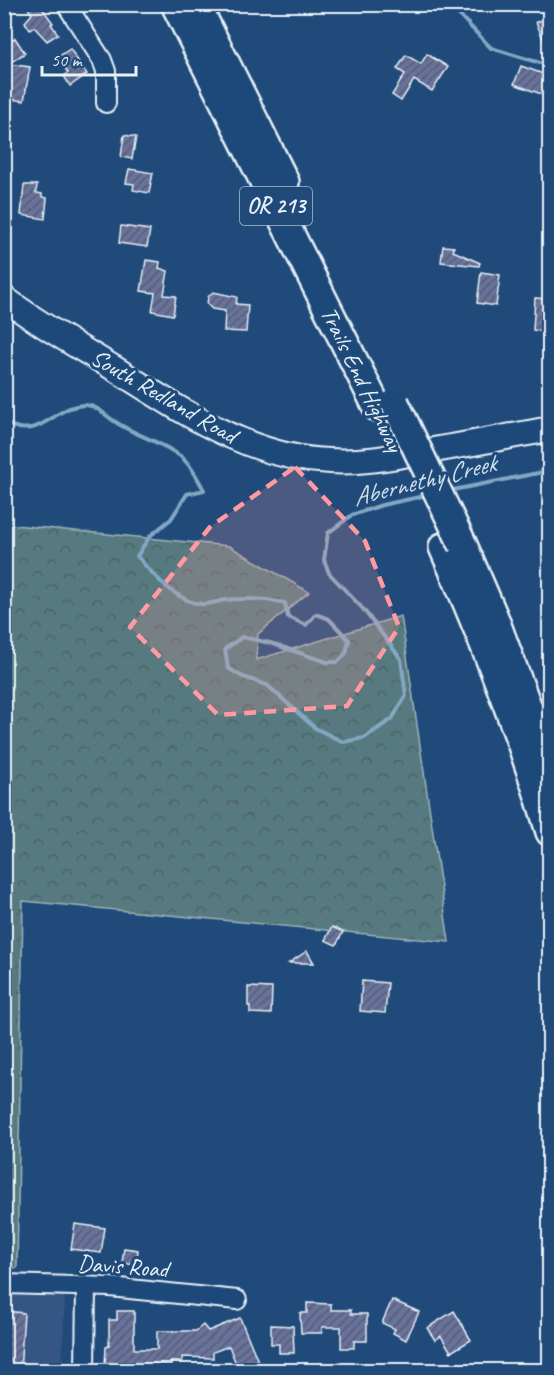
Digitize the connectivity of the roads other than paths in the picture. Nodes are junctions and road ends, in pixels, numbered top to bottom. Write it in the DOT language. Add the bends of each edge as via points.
graph roads {
  1 [pos="66,4"];
  2 [pos="175,4"];
  3 [pos="196,4"];
  4 [pos="106,103"];
  5 [pos="4,298"];
  6 [pos="386,405"];
  7 [pos="549,429"];
  8 [pos="453,546"];
  9 [pos="549,767"];
  10 [pos="549,832"];
  11 [pos="4,1284"];
  12 [pos="86,1286"];
  13 [pos="237,1300"];
  14 [pos="85,1371"];
  1 -- 4 [label="street" via="102,60 107,78"];
  2 -- 6 [label="highway, Trails End Highway / OR 213"];
  3 -- 6 [label="highway, Trails End Highway / OR 213"];
  5 -- 7 [label="main road, South Redland Road" via="192,416 239,441 278,454 330,461 364,460"];
  6 -- 8 [label="highway, Trails End Highway / OR 213"];
  8 -- 9 [label="highway, Trails End Highway / OR 213" via="498,626"];
  8 -- 10 [label="highway, Trails End Highway / OR 213"];
  11 -- 12 [label="street, Davis Road"];
  12 -- 13 [label="street, Davis Road"];
  12 -- 14 [label="street"];
}
